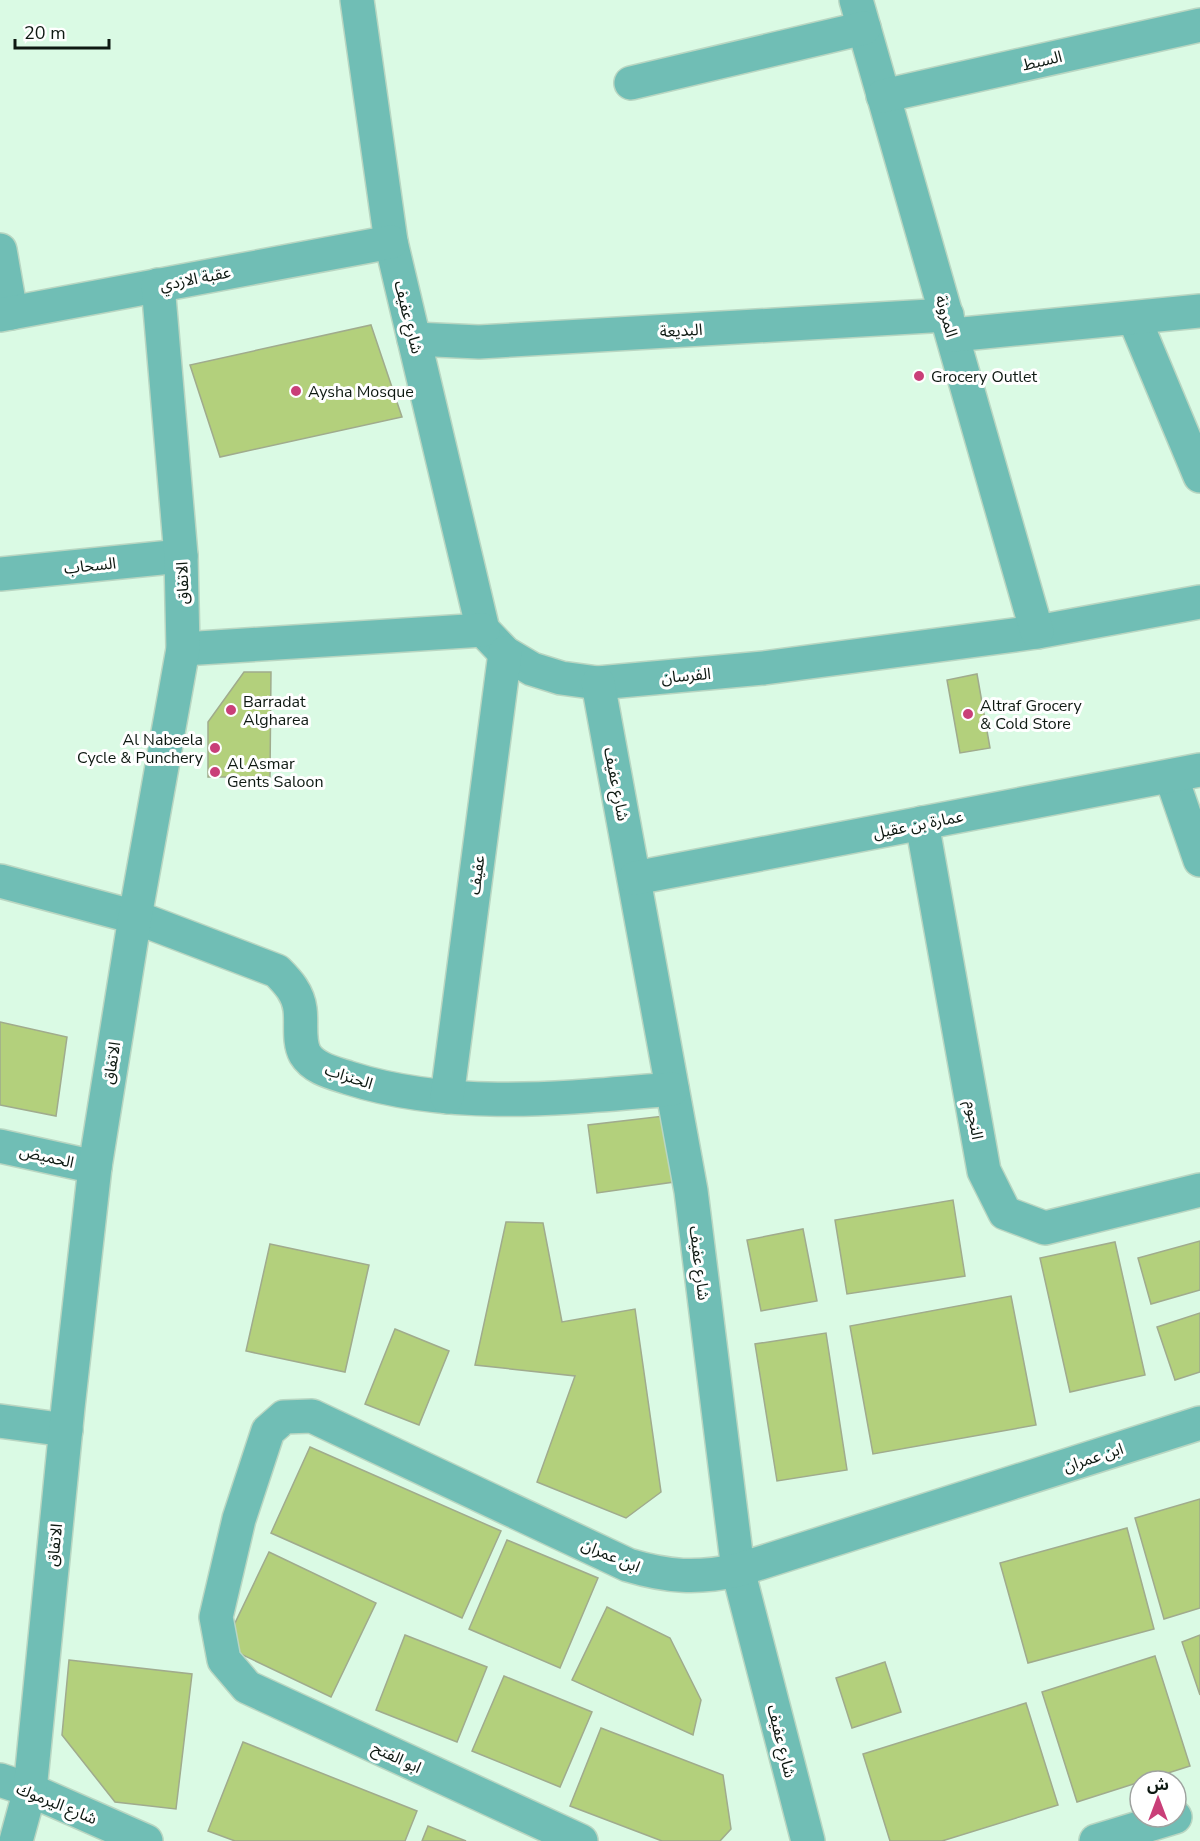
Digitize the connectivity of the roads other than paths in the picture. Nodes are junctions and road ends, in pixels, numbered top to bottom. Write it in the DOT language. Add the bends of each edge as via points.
graph roads {
  1 [pos="357,0"];
  2 [pos="860,14"];
  3 [pos="1200,25"];
  4 [pos="631,83"];
  5 [pos="883,96"];
  6 [pos="391,242"];
  7 [pos="0,250"];
  8 [pos="158,285"];
  9 [pos="1200,311"];
  10 [pos="5,314"];
  11 [pos="1134,318"];
  12 [pos="950,325"];
  13 [pos="414,339"];
  14 [pos="1200,476"];
  15 [pos="181,556"];
  16 [pos="0,574"];
  17 [pos="1200,602"];
  18 [pos="1037,632"];
  19 [pos="494,642"];
  20 [pos="183,649"];
  21 [pos="598,683"];
  22 [pos="1185,773"];
  23 [pos="922,824"];
  24 [pos="1200,860"];
  25 [pos="635,878"];
  26 [pos="0,881"];
  27 [pos="135,917"];
  28 [pos="672,1089"];
  29 [pos="447,1097"];
  30 [pos="0,1146"];
  31 [pos="95,1167"];
  32 [pos="1200,1190"];
  33 [pos="0,1421"];
  34 [pos="1200,1423"];
  35 [pos="66,1430"];
  36 [pos="738,1570"];
  37 [pos="224,1659"];
  38 [pos="15,1785"];
  39 [pos="1136,1829"];
  40 [pos="16,1841"];
  41 [pos="146,1841"];
  42 [pos="581,1841"];
  43 [pos="808,1841"];
  44 [pos="1096,1841"];
  1 -- 6 [label="street, شارع عفيف"];
  2 -- 4 [label="street"];
  2 -- 5 [label="street, المرونة"];
  3 -- 5 [label="street, السبط"];
  5 -- 12 [label="street, المرونة"];
  6 -- 8 [label="street, عقبة الازدي"];
  6 -- 13 [label="street, شارع عفيف"];
  7 -- 10 [label="street"];
  8 -- 10 [label="street, عقبة الازدي"];
  8 -- 15 [label="street, الاتفاق"];
  9 -- 11 [label="street, البديعة"];
  11 -- 12 [label="street, البديعة"];
  11 -- 14 [label="street"];
  12 -- 13 [label="street, البديعة" via="479,342"];
  12 -- 18 [label="street, المرونة"];
  13 -- 19 [label="street, شارع عفيف"];
  15 -- 16 [label="street, السحاب"];
  15 -- 20 [label="street, الاتفاق"];
  17 -- 18 [label="street, الفرسان"];
  18 -- 21 [label="street, الفرسان" via="764,668"];
  19 -- 20 [label="street"];
  19 -- 21 [label="street, الفرسان" via="532,669"];
  19 -- 29 [label="street, عفيف"];
  20 -- 27 [label="street, الاتفاق"];
  21 -- 25 [label="street, شارع عفيف"];
  22 -- 23 [label="street, عمارة بن عقيل"];
  22 -- 24 [label="street"];
  23 -- 25 [label="street, عمارة بن عقيل"];
  23 -- 32 [label="street, النجوم" via="984,1171 1005,1213 1045,1228"];
  25 -- 28 [label="street, شارع عفيف"];
  26 -- 27 [label="street, الحنزاب"];
  27 -- 29 [label="street, الحنزاب" via="278,970 293,988 300,1008 306,1055 322,1069 372,1085"];
  27 -- 31 [label="street, الاتفاق"];
  28 -- 29 [label="street, الحنزاب" via="522,1100"];
  28 -- 36 [label="street, شارع عفيف" via="691,1191"];
  30 -- 31 [label="street, الحميض"];
  31 -- 35 [label="street, الاتفاق"];
  33 -- 35 [label="street"];
  34 -- 36 [label="street, ابن عمران"];
  35 -- 38 [label="street, الاتفاق"];
  36 -- 37 [label="street, ابن عمران" via="683,1577 628,1565 312,1416 284,1417 268,1431 239,1519 216,1617"];
  36 -- 43 [label="street, شارع عفيف"];
  37 -- 42 [label="street, ابو الفتح" via="247,1687"];
  38 -- 40 [label="street, الاتفاق"];
  38 -- 41 [label="street, شارع اليرموك"];
  39 -- 44 [label="street"];
}
